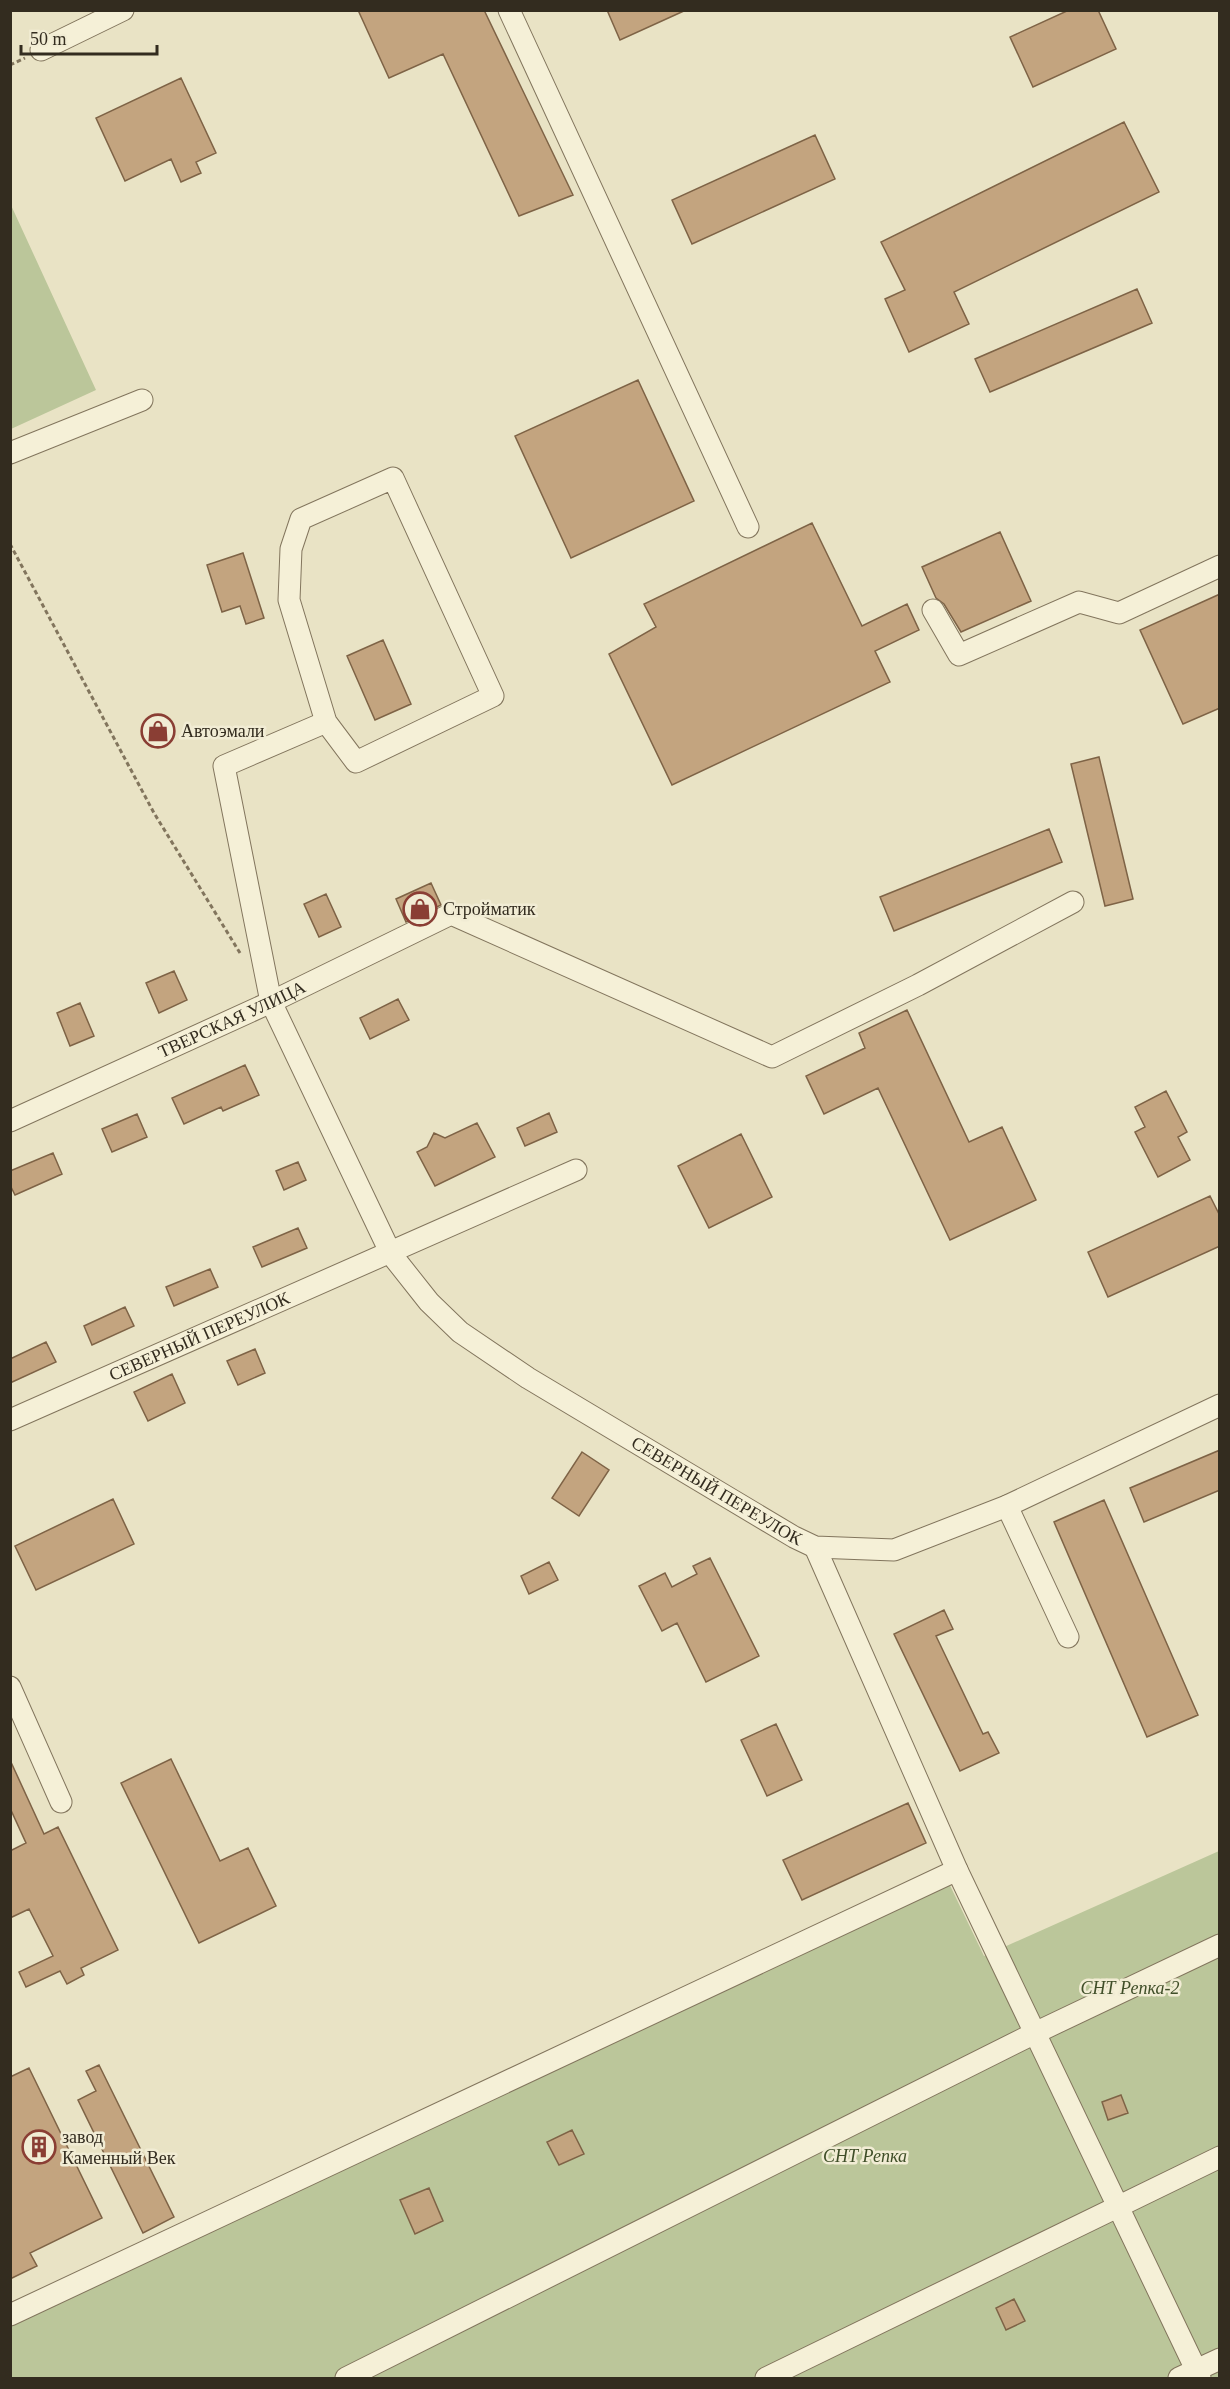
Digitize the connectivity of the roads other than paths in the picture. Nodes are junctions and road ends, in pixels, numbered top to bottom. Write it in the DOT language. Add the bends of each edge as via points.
graph roads {
  1 [pos="123,10"];
  2 [pos="509,10"];
  3 [pos="90,17"];
  4 [pos="41,50"];
  5 [pos="142,400"];
  6 [pos="10,453"];
  7 [pos="748,527"];
  8 [pos="1220,566"];
  9 [pos="933,610"];
  10 [pos="326,722"];
  11 [pos="1073,902"];
  12 [pos="271,1002"];
  13 [pos="10,1121"];
  14 [pos="576,1170"];
  15 [pos="390,1254"];
  16 [pos="1220,1405"];
  17 [pos="10,1420"];
  18 [pos="1007,1506"];
  19 [pos="815,1547"];
  20 [pos="1068,1637"];
  21 [pos="10,1687"];
  22 [pos="61,1802"];
  23 [pos="957,1870"];
  24 [pos="1220,1946"];
  25 [pos="1035,2033"];
  26 [pos="1220,2157"];
  27 [pos="1117,2206"];
  28 [pos="10,2315"];
  29 [pos="1220,2359"];
  30 [pos="1191,2376"];
  31 [pos="346,2379"];
  32 [pos="766,2379"];
  1 -- 3 [label="street"];
  2 -- 7 [label="street"];
  3 -- 4 [label="street"];
  5 -- 6 [label="street"];
  8 -- 9 [label="street" via="1119,613 1079,603 958,655"];
  10 -- 10 [label="street" via="356,762 493,696 393,478 302,519 291,549 289,600"];
  10 -- 12 [label="street" via="224,766"];
  11 -- 12 [label="street, ТВЕРСКАЯ УЛИЦА" via="918,985 772,1056 451,914"];
  12 -- 13 [label="street, ТВЕРСКАЯ УЛИЦА"];
  12 -- 15 [label="street"];
  14 -- 15 [label="street, СЕВЕРНЫЙ ПЕРЕУЛОК"];
  15 -- 17 [label="street, СЕВЕРНЫЙ ПЕРЕУЛОК"];
  15 -- 19 [label="street, СЕВЕРНЫЙ ПЕРЕУЛОК" via="429,1302 460,1332 528,1378"];
  16 -- 18 [label="street, СЕВЕРНЫЙ ПЕРЕУЛОК"];
  18 -- 19 [label="street, СЕВЕРНЫЙ ПЕРЕУЛОК" via="894,1550"];
  18 -- 20 [label="street"];
  19 -- 23 [label="street"];
  21 -- 22 [label="street"];
  23 -- 25 [label="street"];
  23 -- 28 [label="street"];
  24 -- 25 [label="street"];
  25 -- 27 [label="street"];
  25 -- 31 [label="street"];
  26 -- 27 [label="street"];
  27 -- 30 [label="street"];
  27 -- 32 [label="street"];
  29 -- 30 [label="street"];
}
